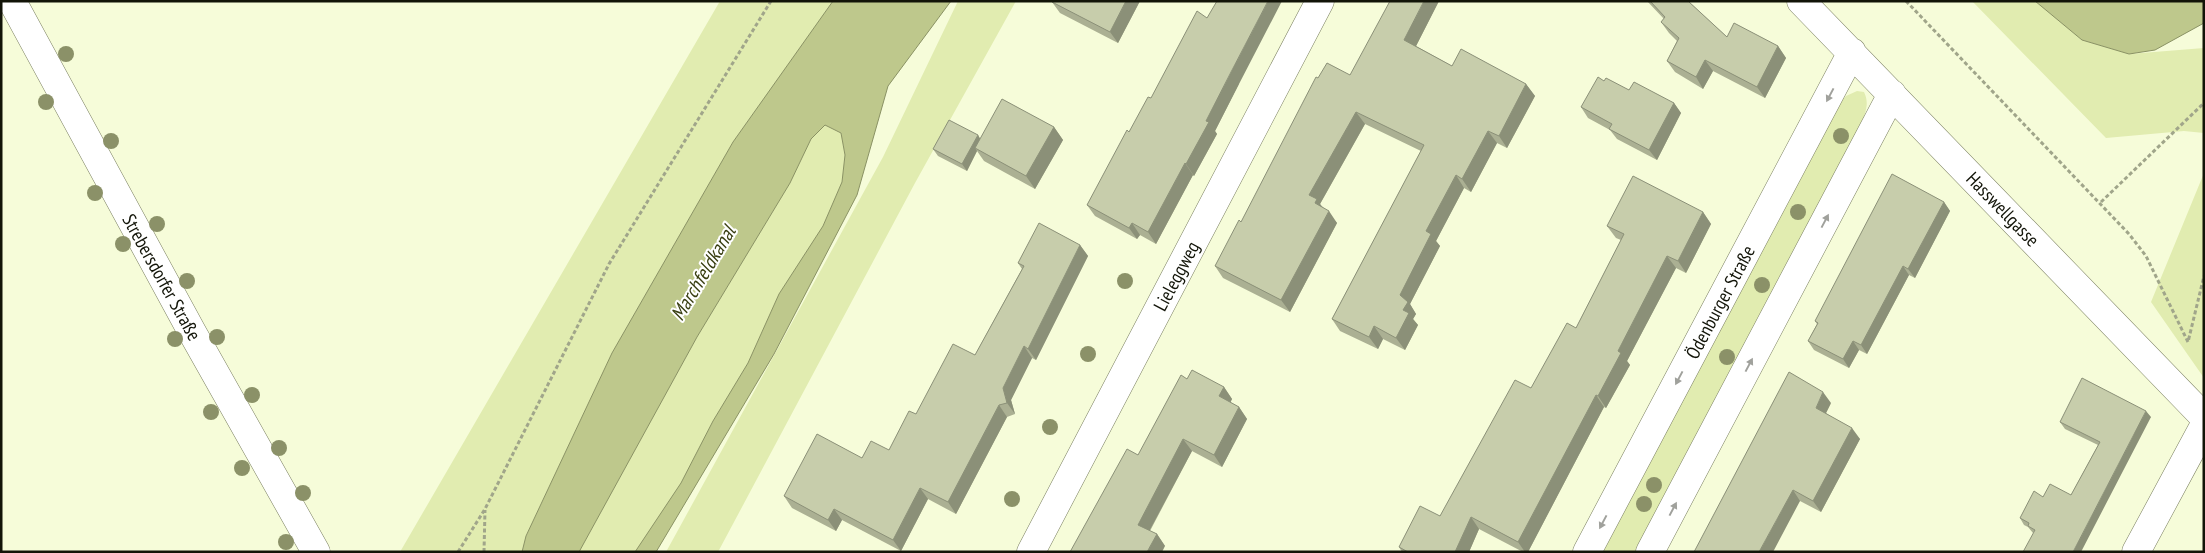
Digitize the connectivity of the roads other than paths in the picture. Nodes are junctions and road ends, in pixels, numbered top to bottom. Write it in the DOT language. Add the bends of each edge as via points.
graph roads {
  1 [pos="12,1"];
  2 [pos="1320,1"];
  3 [pos="1801,1"];
  4 [pos="1852,52"];
  5 [pos="1892,94"];
  6 [pos="2204,417"];
  7 [pos="2204,426"];
  8 [pos="316,552"];
  9 [pos="1031,552"];
  10 [pos="1587,552"];
  11 [pos="1650,552"];
  12 [pos="2136,552"];
  1 -- 8 [label="street, Strebersdorfer Straße"];
  2 -- 9 [label="street, Lieleggweg"];
  3 -- 4 [label="street, Hasswellgasse"];
  4 -- 5 [label="street, Hasswellgasse"];
  4 -- 10 [label="street, Ödenburger Straße, one-way"];
  5 -- 6 [label="street, Hasswellgasse"];
  11 -- 5 [label="street, one-way"];
  7 -- 12 [label="street"];
}
